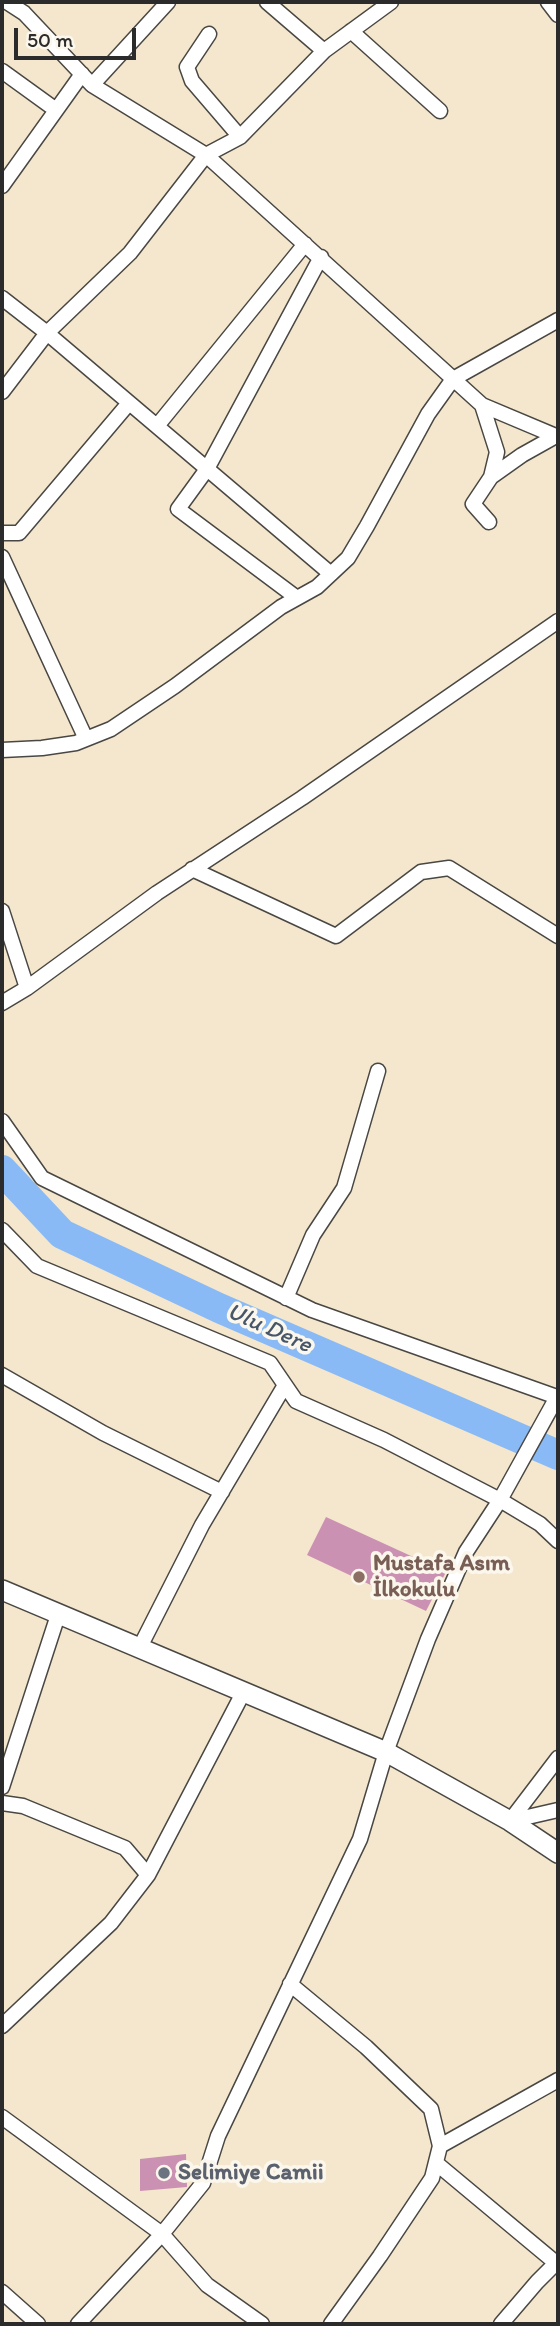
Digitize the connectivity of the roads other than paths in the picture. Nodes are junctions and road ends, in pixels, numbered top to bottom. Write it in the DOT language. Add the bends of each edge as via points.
graph roads {
  1 [pos="7,2"];
  2 [pos="168,2"];
  3 [pos="267,2"];
  4 [pos="391,2"];
  5 [pos="548,2"];
  6 [pos="558,15"];
  7 [pos="351,31"];
  8 [pos="209,34"];
  9 [pos="324,51"];
  10 [pos="2,71"];
  11 [pos="87,79"];
  12 [pos="56,110"];
  13 [pos="440,111"];
  14 [pos="240,137"];
  15 [pos="206,155"];
  16 [pos="2,186"];
  17 [pos="305,244"];
  18 [pos="321,257"];
  19 [pos="2,298"];
  20 [pos="558,320"];
  21 [pos="47,333"];
  22 [pos="453,379"];
  23 [pos="2,392"];
  24 [pos="129,403"];
  25 [pos="482,405"];
  26 [pos="157,426"];
  27 [pos="557,436"];
  28 [pos="207,469"];
  29 [pos="491,477"];
  30 [pos="489,522"];
  31 [pos="2,533"];
  32 [pos="2,557"];
  33 [pos="331,574"];
  34 [pos="297,598"];
  35 [pos="558,621"];
  36 [pos="86,739"];
  37 [pos="2,750"];
  38 [pos="192,869"];
  39 [pos="2,911"];
  40 [pos="558,936"];
  41 [pos="27,988"];
  42 [pos="2,1003"];
  43 [pos="378,1071"];
  44 [pos="2,1121"];
  45 [pos="2,1230"];
  46 [pos="286,1298"];
  47 [pos="2,1375"];
  48 [pos="285,1385"];
  49 [pos="558,1396"];
  50 [pos="222,1492"];
  51 [pos="500,1500"];
  52 [pos="558,1541"];
  53 [pos="2,1590"];
  54 [pos="58,1615"];
  55 [pos="139,1649"];
  56 [pos="243,1693"];
  57 [pos="386,1752"];
  58 [pos="558,1758"];
  59 [pos="2,1787"];
  60 [pos="2,1803"];
  61 [pos="558,1810"];
  62 [pos="510,1821"];
  63 [pos="558,1853"];
  64 [pos="148,1875"];
  65 [pos="290,1984"];
  66 [pos="2,2026"];
  67 [pos="558,2080"];
  68 [pos="2,2117"];
  69 [pos="440,2146"];
  70 [pos="436,2163"];
  71 [pos="162,2234"];
  72 [pos="557,2262"];
  73 [pos="2,2292"];
  74 [pos="38,2324"];
  75 [pos="78,2324"];
  76 [pos="262,2324"];
  77 [pos="331,2324"];
  78 [pos="501,2324"];
  1 -- 11 [label="street" via="24,13"];
  2 -- 11 [label="street"];
  3 -- 9 [label="street"];
  4 -- 7 [label="street"];
  5 -- 6 [label="street"];
  7 -- 9 [label="street"];
  7 -- 13 [label="street"];
  8 -- 14 [label="street" via="187,67 192,81"];
  9 -- 14 [label="street"];
  10 -- 12 [label="street"];
  11 -- 12 [label="street"];
  11 -- 15 [label="street"];
  12 -- 16 [label="street"];
  14 -- 15 [label="street"];
  15 -- 17 [label="street"];
  15 -- 21 [label="street" via="130,253"];
  17 -- 18 [label="street"];
  17 -- 26 [label="street"];
  18 -- 22 [label="street"];
  18 -- 28 [label="street"];
  19 -- 21 [label="street"];
  20 -- 22 [label="street"];
  21 -- 23 [label="street"];
  21 -- 24 [label="street"];
  22 -- 25 [label="street"];
  22 -- 33 [label="street" via="348,558"];
  24 -- 26 [label="street"];
  24 -- 31 [label="street" via="19,533"];
  25 -- 27 [label="street"];
  25 -- 29 [label="street" via="497,452"];
  26 -- 28 [label="street"];
  27 -- 29 [label="street"];
  28 -- 33 [label="street"];
  28 -- 34 [label="street" via="178,509"];
  29 -- 30 [label="street" via="473,504"];
  32 -- 36 [label="street"];
  33 -- 34 [label="street"];
  34 -- 36 [label="street" via="111,729"];
  35 -- 38 [label="street"];
  36 -- 37 [label="street"];
  38 -- 40 [label="street" via="336,936 421,872 449,868"];
  38 -- 41 [label="street"];
  39 -- 41 [label="street"];
  41 -- 42 [label="street"];
  43 -- 46 [label="street" via="344,1188 313,1236"];
  44 -- 46 [label="street" via="41,1178"];
  45 -- 48 [label="street" via="37,1266 270,1363"];
  46 -- 49 [label="street"];
  47 -- 50 [label="street" via="103,1433"];
  48 -- 50 [label="street"];
  48 -- 51 [label="street" via="296,1401"];
  49 -- 51 [label="street"];
  50 -- 55 [label="street"];
  51 -- 52 [label="street"];
  51 -- 57 [label="street" via="466,1552"];
  53 -- 54 [label="main road"];
  54 -- 55 [label="main road"];
  54 -- 59 [label="street"];
  55 -- 56 [label="main road"];
  56 -- 57 [label="main road"];
  56 -- 64 [label="street"];
  57 -- 62 [label="main road"];
  57 -- 65 [label="street" via="360,1839"];
  58 -- 62 [label="street"];
  60 -- 64 [label="street" via="23,1807 125,1849"];
  61 -- 62 [label="street"];
  62 -- 63 [label="main road"];
  64 -- 66 [label="street" via="111,1923"];
  65 -- 69 [label="street" via="431,2109"];
  65 -- 71 [label="street" via="218,2136 203,2183"];
  67 -- 69 [label="street"];
  68 -- 71 [label="street"];
  69 -- 70 [label="street"];
  70 -- 72 [label="street"];
  70 -- 77 [label="street" via="432,2178"];
  71 -- 75 [label="street"];
  71 -- 76 [label="street" via="207,2285"];
  72 -- 78 [label="street"];
  73 -- 74 [label="street"];
}
